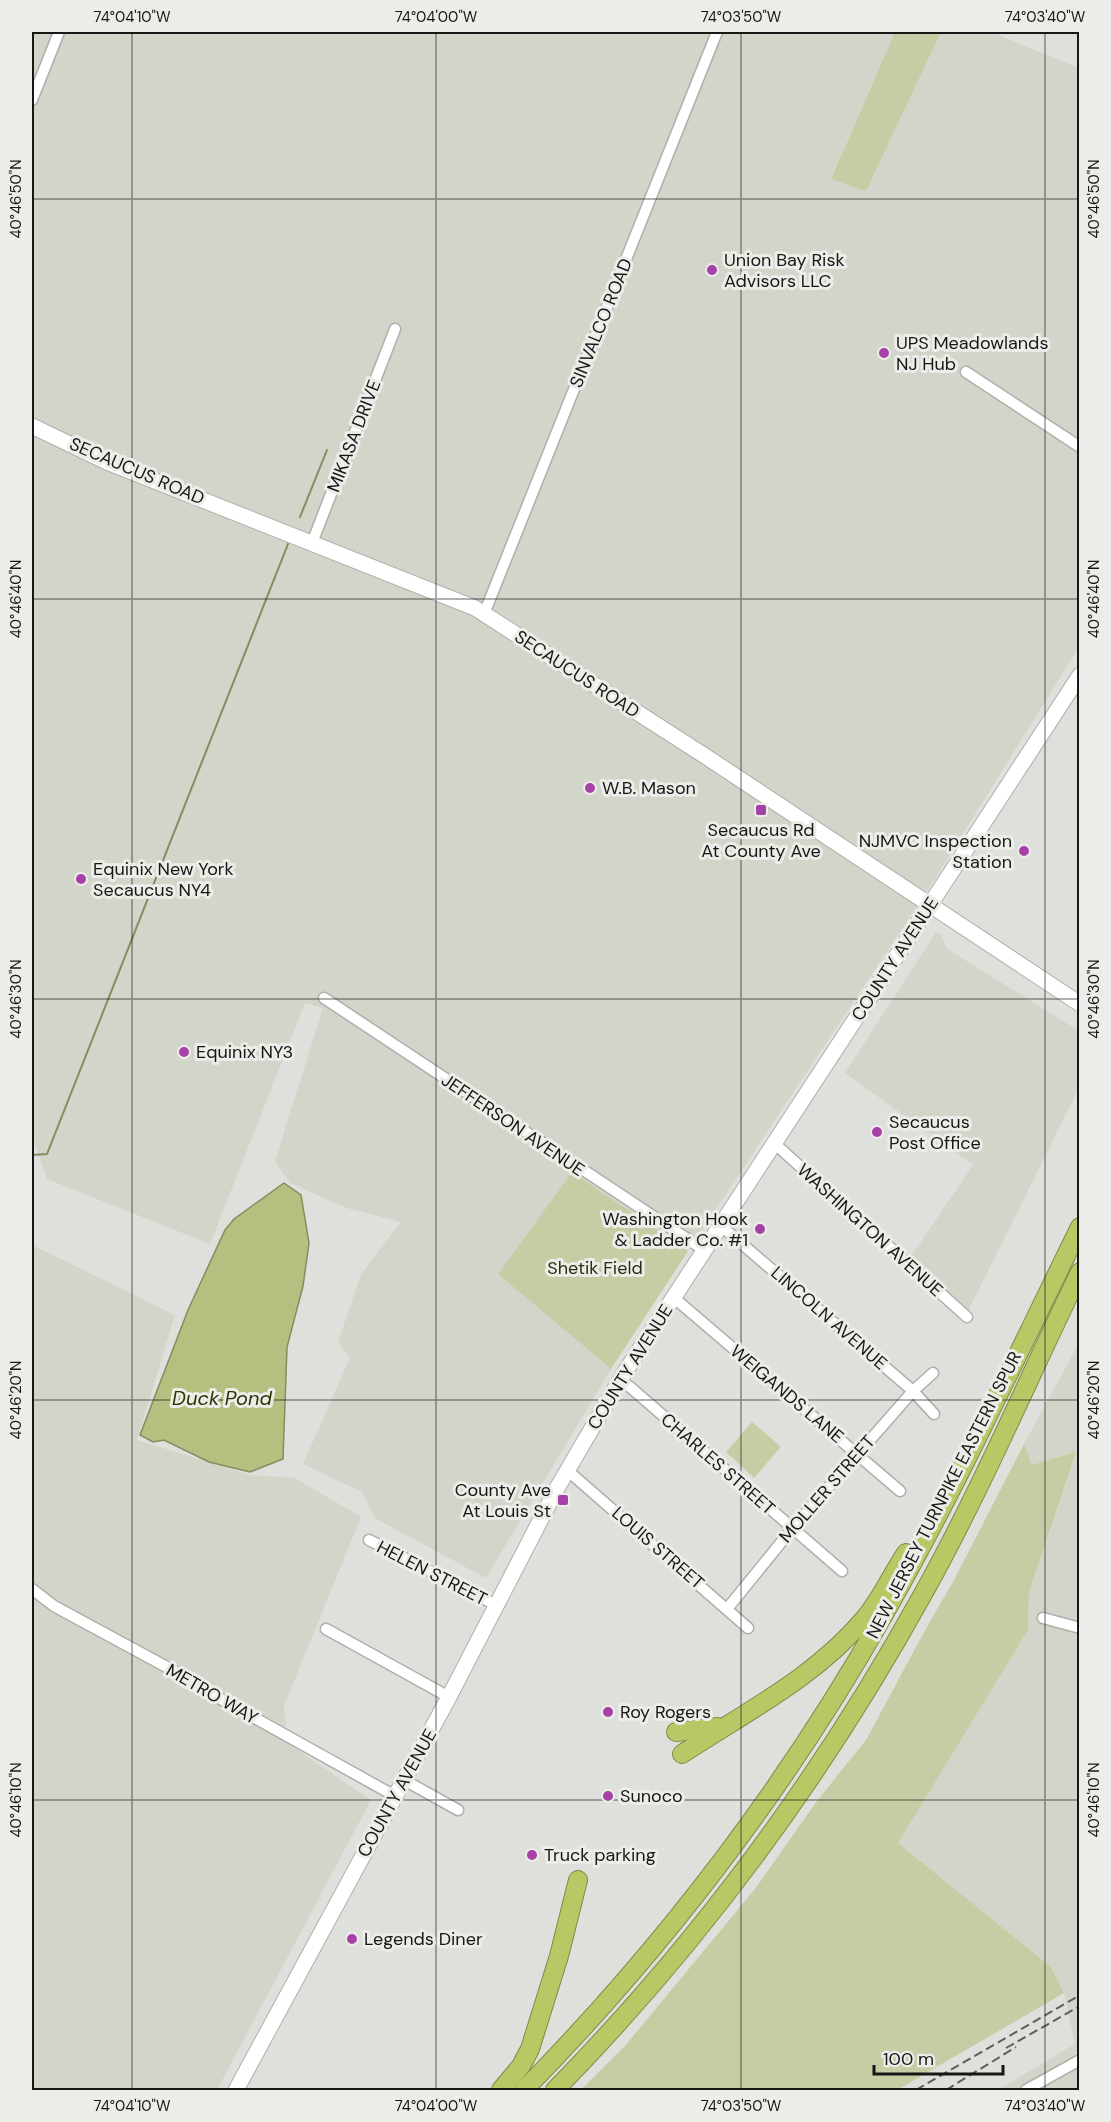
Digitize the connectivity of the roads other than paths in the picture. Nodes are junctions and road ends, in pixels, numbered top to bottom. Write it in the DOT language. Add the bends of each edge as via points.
graph roads {
  1 [pos="59,32"];
  2 [pos="717,32"];
  3 [pos="32,100"];
  4 [pos="395,329"];
  5 [pos="966,372"];
  6 [pos="32,426"];
  7 [pos="1080,447"];
  8 [pos="312,543"];
  9 [pos="484,614"];
  10 [pos="1080,675"];
  11 [pos="930,905"];
  12 [pos="324,998"];
  13 [pos="1080,1004"];
  14 [pos="774,1143"];
  15 [pos="720,1225"];
  16 [pos="1080,1227"];
  17 [pos="704,1250"];
  18 [pos="1080,1272"];
  19 [pos="673,1297"];
  20 [pos="1080,1298"];
  21 [pos="968,1317"];
  22 [pos="933,1373"];
  23 [pos="620,1381"];
  24 [pos="1026,1384"];
  25 [pos="913,1391"];
  26 [pos="934,1414"];
  27 [pos="858,1455"];
  28 [pos="567,1470"];
  29 [pos="957,1476"];
  30 [pos="900,1491"];
  31 [pos="792,1528"];
  32 [pos="369,1540"];
  33 [pos="842,1571"];
  34 [pos="32,1589"];
  35 [pos="496,1605"];
  36 [pos="727,1610"];
  37 [pos="1043,1618"];
  38 [pos="748,1628"];
  39 [pos="1080,1628"];
  40 [pos="326,1629"];
  41 [pos="449,1697"];
  42 [pos="726,1725"];
  43 [pos="676,1732"];
  44 [pos="682,1754"];
  45 [pos="404,1779"];
  46 [pos="395,1796"];
  47 [pos="458,1810"];
  48 [pos="578,1880"];
  49 [pos="1080,2060"];
  50 [pos="236,2091"];
  51 [pos="501,2091"];
  52 [pos="524,2091"];
  53 [pos="555,2091"];
  54 [pos="1026,2091"];
  1 -- 3 [label="street"];
  2 -- 9 [label="street, SINVALCO ROAD"];
  4 -- 8 [label="street, MIKASA DRIVE"];
  5 -- 7 [label="street"];
  6 -- 8 [label="main road, SECAUCUS ROAD" via="107,462"];
  8 -- 9 [label="main road, SECAUCUS ROAD"];
  9 -- 11 [label="main road, SECAUCUS ROAD"];
  10 -- 11 [label="main road, COUNTY AVENUE"];
  11 -- 13 [label="main road, SECAUCUS ROAD"];
  11 -- 14 [label="main road, COUNTY AVENUE"];
  12 -- 17 [label="street, JEFFERSON AVENUE"];
  14 -- 15 [label="main road, COUNTY AVENUE"];
  14 -- 21 [label="street, WASHINGTON AVENUE"];
  15 -- 17 [label="main road, COUNTY AVENUE"];
  15 -- 25 [label="street, LINCOLN AVENUE"];
  16 -- 29 [label="highway, NEW JERSEY TURNPIKE EASTERN SPUR"];
  17 -- 19 [label="main road, COUNTY AVENUE"];
  18 -- 24 [label="highway, NEW JERSEY TURNPIKE EASTERN SPUR"];
  19 -- 23 [label="main road, COUNTY AVENUE"];
  19 -- 27 [label="street, WEIGANDS LANE"];
  20 -- 24 [label="highway"];
  22 -- 25 [label="street, MOLLER STREET"];
  23 -- 28 [label="main road, COUNTY AVENUE"];
  23 -- 31 [label="street, CHARLES STREET"];
  24 -- 53 [label="highway, NEW JERSEY TURNPIKE EASTERN SPUR" via="924,1592 832,1744 691,1938"];
  25 -- 26 [label="street, LINCOLN AVENUE"];
  25 -- 27 [label="street, MOLLER STREET"];
  27 -- 30 [label="street, WEIGANDS LANE"];
  27 -- 31 [label="street, MOLLER STREET"];
  28 -- 35 [label="main road, COUNTY AVENUE"];
  28 -- 36 [label="street, LOUIS STREET"];
  29 -- 42 [label="highway" via="872,1609 853,1632 822,1661"];
  29 -- 52 [label="highway, NEW JERSEY TURNPIKE EASTERN SPUR" via="882,1618 754,1819 631,1974"];
  31 -- 33 [label="street, CHARLES STREET"];
  31 -- 36 [label="street, MOLLER STREET"];
  32 -- 35 [label="street, HELEN STREET"];
  34 -- 46 [label="street, METRO WAY" via="54,1606"];
  35 -- 41 [label="main road, COUNTY AVENUE"];
  36 -- 38 [label="street, LOUIS STREET"];
  37 -- 39 [label="street"];
  40 -- 41 [label="street"];
  41 -- 45 [label="main road, COUNTY AVENUE"];
  42 -- 43 [label="highway"];
  42 -- 44 [label="highway"];
  45 -- 46 [label="main road, COUNTY AVENUE"];
  45 -- 47 [label="street"];
  46 -- 50 [label="main road, COUNTY AVENUE"];
  48 -- 51 [label="highway" via="530,2049"];
  49 -- 54 [label="street"];
}
